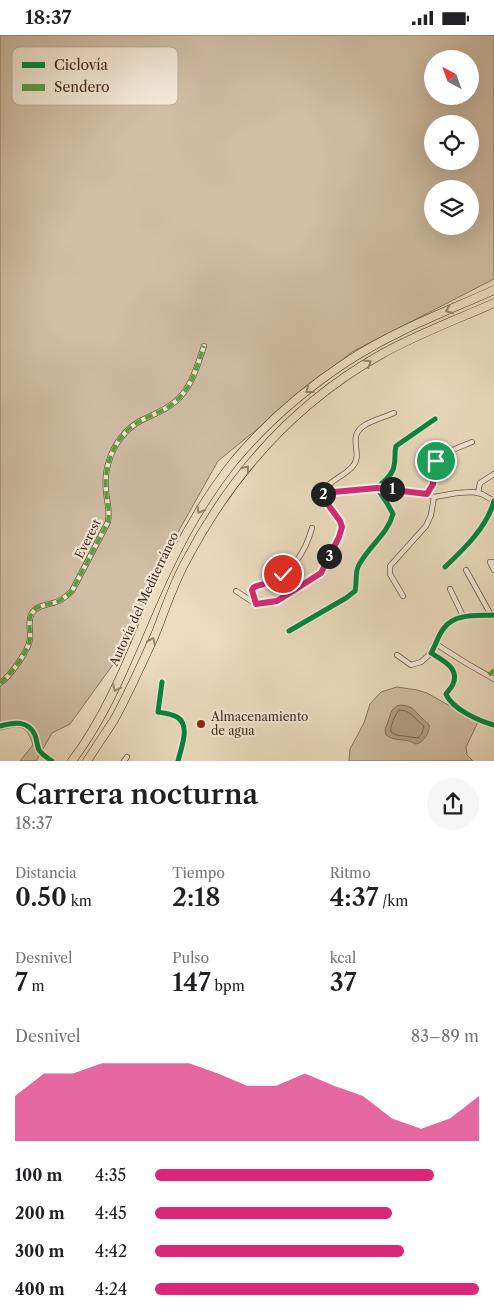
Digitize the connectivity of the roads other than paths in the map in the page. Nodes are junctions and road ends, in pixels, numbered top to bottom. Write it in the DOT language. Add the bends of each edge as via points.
graph roads {
  1 [pos="494,290"];
  2 [pos="494,303"];
  3 [pos="204,346"];
  4 [pos="394,413"];
  5 [pos="435,419"];
  6 [pos="472,442"];
  7 [pos="494,474"];
  8 [pos="487,477"];
  9 [pos="494,480"];
  10 [pos="377,488"];
  11 [pos="323,493"];
  12 [pos="478,493"];
  13 [pos="427,494"];
  14 [pos="434,497"];
  15 [pos="494,501"];
  16 [pos="312,528"];
  17 [pos="494,562"];
  18 [pos="445,567"];
  19 [pos="466,570"];
  20 [pos="494,570"];
  21 [pos="450,589"];
  22 [pos="236,591"];
  23 [pos="403,596"];
  24 [pos="256,604"];
  25 [pos="493,615"];
  26 [pos="463,616"];
  27 [pos="289,631"];
  28 [pos="436,644"];
  29 [pos="431,653"];
  30 [pos="397,655"];
  31 [pos="494,670"];
  32 [pos="492,677"];
  33 [pos="162,682"];
  34 [pos="0,683"];
  35 [pos="494,725"];
  36 [pos="0,726"];
  37 [pos="50,760"];
  38 [pos="72,761"];
  39 [pos="87,761"];
  40 [pos="178,761"];
  1 -- 38 [label="highway, Autovía del Mediterráneo, one-way" via="408,328 348,361 274,419 235,461 205,502 172,559 108,703"];
  39 -- 2 [label="highway, Autovía del Mediterráneo, one-way" via="128,694 184,563 229,489 263,449 312,402 358,369 402,343"];
  3 -- 34 [label="street, Everest" via="193,377 181,396 162,411 133,425 112,451 106,476 108,522 72,591 65,598 39,607 32,613 29,646 10,675"];
  4 -- 11 [label="street" via="364,425 358,431 354,438 355,462"];
  5 -- 10 [label="street" via="396,446 394,467"];
  6 -- 13 [label="street" via="442,455 436,461 433,484"];
  7 -- 8 [label="street"];
  8 -- 9 [label="street"];
  8 -- 12 [label="street" via="480,483"];
  10 -- 11 [label="street"];
  10 -- 13 [label="street"];
  10 -- 27 [label="street" via="393,514 357,568 355,591"];
  11 -- 24 [label="street" via="342,527 321,573 277,601"];
  12 -- 14 [label="street"];
  12 -- 15 [label="street"];
  13 -- 14 [label="street"];
  14 -- 23 [label="street" via="432,515 426,526 390,566 390,573"];
  15 -- 18 [label="street" via="485,521"];
  16 -- 24 [label="street" via="308,543 292,566 267,583 254,587"];
  17 -- 20 [label="street" via="490,563"];
  19 -- 25 [label="street"];
  21 -- 26 [label="street"];
  22 -- 24 [label="street"];
  25 -- 26 [label="street"];
  26 -- 28 [label="street" via="444,627"];
  28 -- 29 [label="street"];
  28 -- 32 [label="street"];
  29 -- 30 [label="street" via="421,663 411,665"];
  29 -- 35 [label="street" via="451,667 453,685 446,694 451,703 472,717"];
  31 -- 32 [label="street"];
  33 -- 40 [label="street" via="158,712 176,716 183,721 185,730"];
  36 -- 37 [label="street" via="14,722 28,726 40,750"];
}
